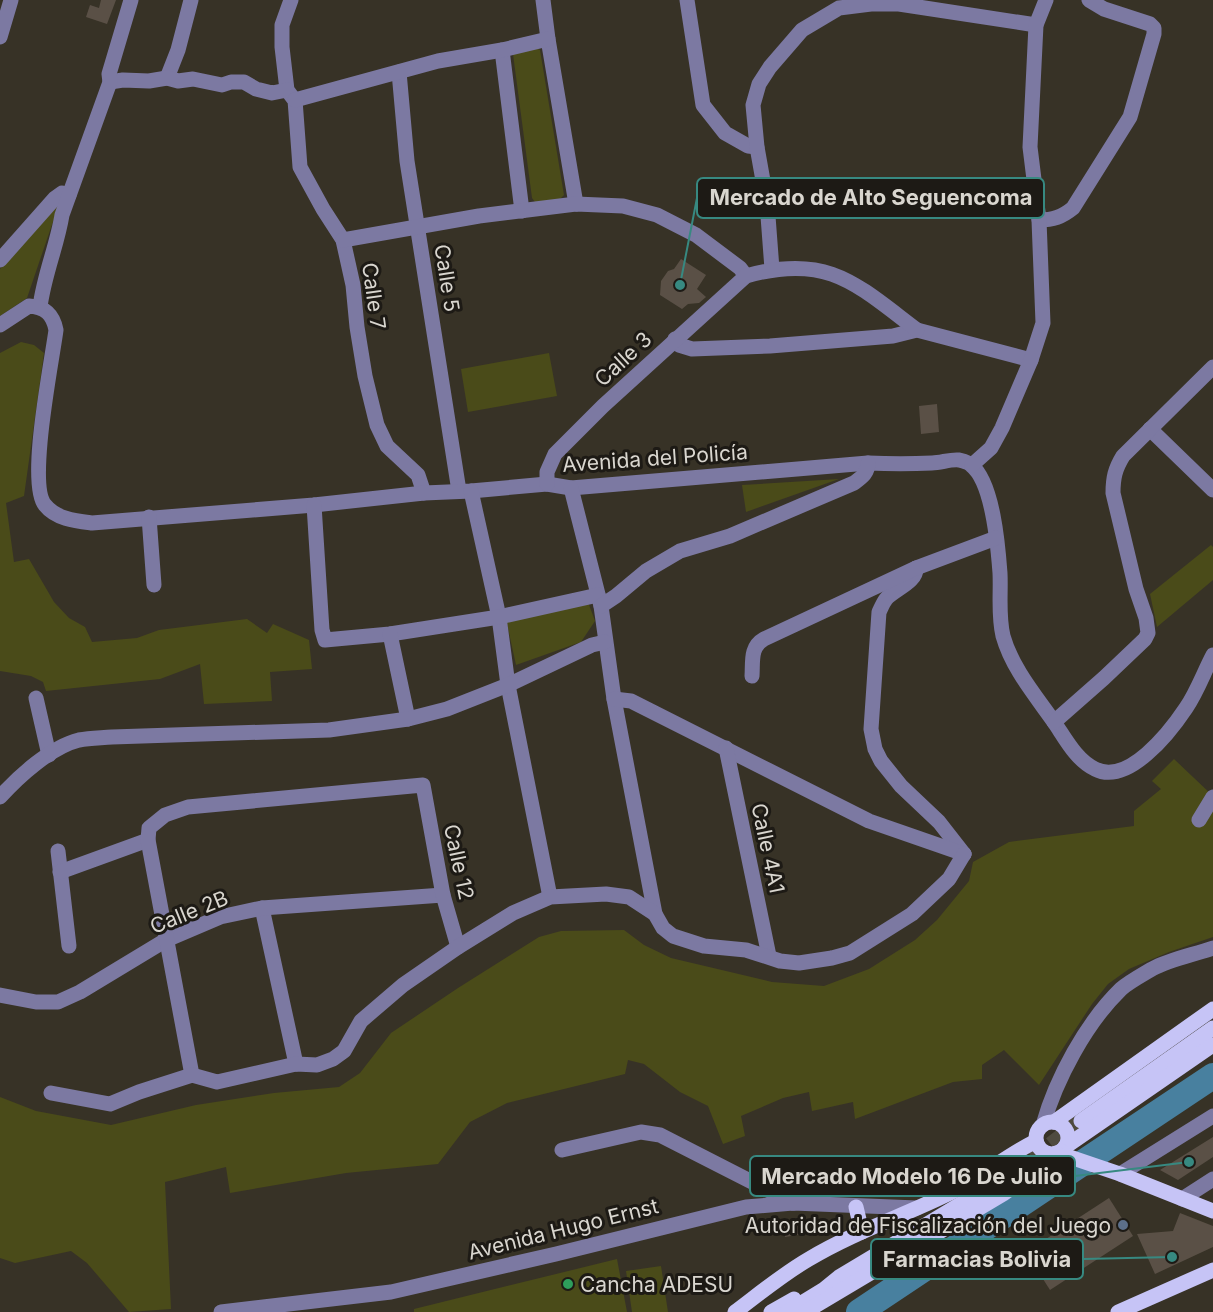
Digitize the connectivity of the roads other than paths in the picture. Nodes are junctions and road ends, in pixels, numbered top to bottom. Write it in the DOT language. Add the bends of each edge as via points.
graph roads {
  1 [pos="11,0"];
  2 [pos="131,0"];
  3 [pos="190,0"];
  4 [pos="291,0"];
  5 [pos="543,0"];
  6 [pos="687,0"];
  7 [pos="1046,0"];
  8 [pos="1089,0"];
  9 [pos="837,4"];
  10 [pos="1036,25"];
  11 [pos="0,36"];
  12 [pos="548,39"];
  13 [pos="502,50"];
  14 [pos="399,72"];
  15 [pos="172,79"];
  16 [pos="110,82"];
  17 [pos="291,95"];
  18 [pos="757,147"];
  19 [pos="69,195"];
  20 [pos="576,204"];
  21 [pos="522,211"];
  22 [pos="1039,220"];
  23 [pos="418,226"];
  24 [pos="343,240"];
  25 [pos="0,260"];
  26 [pos="772,269"];
  27 [pos="746,276"];
  28 [pos="40,307"];
  29 [pos="0,324"];
  30 [pos="917,330"];
  31 [pos="675,339"];
  32 [pos="1031,360"];
  33 [pos="1212,370"];
  34 [pos="1150,429"];
  35 [pos="868,463"];
  36 [pos="972,465"];
  37 [pos="547,484"];
  38 [pos="571,488"];
  39 [pos="1213,490"];
  40 [pos="465,491"];
  41 [pos="424,493"];
  42 [pos="314,505"];
  43 [pos="149,517"];
  44 [pos="996,538"];
  45 [pos="916,568"];
  46 [pos="154,585"];
  47 [pos="600,601"];
  48 [pos="499,617"];
  49 [pos="390,634"];
  50 [pos="605,642"];
  51 [pos="1212,662"];
  52 [pos="752,676"];
  53 [pos="508,685"];
  54 [pos="36,698"];
  55 [pos="614,699"];
  56 [pos="408,719"];
  57 [pos="1054,722"];
  58 [pos="726,748"];
  59 [pos="49,755"];
  60 [pos="0,797"];
  61 [pos="1213,797"];
  62 [pos="1199,820"];
  63 [pos="148,840"];
  64 [pos="58,851"];
  65 [pos="964,854"];
  66 [pos="60,872"];
  67 [pos="442,895"];
  68 [pos="550,897"];
  69 [pos="262,909"];
  70 [pos="656,915"];
  71 [pos="166,940"];
  72 [pos="69,946"];
  73 [pos="458,947"];
  74 [pos="1213,948"];
  75 [pos="769,957"];
  76 [pos="0,995"];
  77 [pos="1213,1009"];
  78 [pos="1213,1028"];
  79 [pos="1213,1045"];
  80 [pos="296,1064"];
  81 [pos="192,1076"];
  82 [pos="51,1093"];
  83 [pos="1213,1116"];
  84 [pos="1081,1121"];
  85 [pos="1049,1124"];
  86 [pos="1036,1141"];
  87 [pos="562,1150"];
  88 [pos="1062,1152"];
  89 [pos="1014,1172"];
  90 [pos="1120,1174"];
  91 [pos="1213,1179"];
  92 [pos="1182,1199"];
  93 [pos="793,1203"];
  94 [pos="856,1207"];
  95 [pos="917,1208"];
  96 [pos="1213,1211"];
  97 [pos="862,1232"];
  98 [pos="1213,1270"];
  99 [pos="839,1276"];
  100 [pos="220,1312"];
  101 [pos="735,1312"];
  102 [pos="771,1312"];
  103 [pos="787,1312"];
  104 [pos="806,1312"];
  105 [pos="1118,1312"];
  1 -- 11 [label="street"];
  2 -- 16 [label="street"];
  3 -- 15 [label="street"];
  4 -- 17 [label="street, Calle 7" via="282,25 282,47"];
  5 -- 12 [label="street"];
  6 -- 18 [label="street" via="703,105 725,133"];
  7 -- 10 [label="street"];
  8 -- 22 [label="street" via="1145,23 1154,28 1154,34 1123,131 1073,208 1053,220"];
  9 -- 10 [label="street" via="899,4"];
  9 -- 18 [label="street" via="802,30 759,84 753,105"];
  10 -- 22 [label="street" via="1030,147"];
  12 -- 13 [label="street"];
  12 -- 20 [label="street"];
  13 -- 14 [label="street"];
  13 -- 21 [label="street"];
  14 -- 17 [label="street"];
  14 -- 23 [label="street, Calle 5"];
  15 -- 16 [label="street"];
  15 -- 17 [label="street" via="222,85 239,82"];
  16 -- 19 [label="street"];
  17 -- 24 [label="street, Calle 7" via="300,167"];
  18 -- 26 [label="street" via="767,203"];
  19 -- 25 [label="street" via="62,193 55,198"];
  19 -- 28 [label="street"];
  20 -- 21 [label="street"];
  20 -- 27 [label="street" via="623,206 657,215 696,235"];
  21 -- 23 [label="street"];
  22 -- 32 [label="street" via="1043,323"];
  23 -- 24 [label="street"];
  23 -- 40 [label="street, Calle 5"];
  24 -- 41 [label="street, Calle 7" via="377,425 387,446 417,475"];
  26 -- 27 [label="street"];
  26 -- 30 [label="street" via="796,267 828,272 857,285"];
  27 -- 31 [label="street, Calle 3"];
  28 -- 29 [label="street" via="29,306"];
  28 -- 43 [label="street, Avenida del Policía" via="51,316 56,330 38,492 45,505 73,521"];
  30 -- 31 [label="street" via="893,336 725,348 692,349 679,345"];
  30 -- 32 [label="street"];
  31 -- 37 [label="street, Calle 3" via="555,454 547,472"];
  32 -- 36 [label="street" via="992,448"];
  33 -- 34 [label="street"];
  34 -- 39 [label="street"];
  34 -- 57 [label="street" via="1116,467 1113,486 1148,633 1134,651"];
  35 -- 36 [label="street, Avenida del Policía" via="936,463 956,459"];
  35 -- 38 [label="street, Avenida del Policía"];
  35 -- 47 [label="street" via="868,470 854,483 730,536 680,552 646,571 616,596"];
  36 -- 44 [label="street" via="984,485"];
  37 -- 38 [label="street, Avenida del Policía"];
  37 -- 40 [label="street, Avenida del Policía"];
  38 -- 47 [label="street"];
  40 -- 41 [label="street, Avenida del Policía"];
  40 -- 48 [label="street, Calle 5"];
  41 -- 42 [label="street, Avenida del Policía"];
  42 -- 43 [label="street, Avenida del Policía"];
  42 -- 49 [label="street" via="321,630 325,640"];
  43 -- 46 [label="street"];
  44 -- 45 [label="street"];
  44 -- 57 [label="street" via="1004,638 1027,685"];
  45 -- 52 [label="street" via="757,643"];
  45 -- 65 [label="street" via="913,578 889,596 879,612 871,729 881,761"];
  47 -- 48 [label="street"];
  47 -- 50 [label="street"];
  48 -- 49 [label="street"];
  48 -- 53 [label="street, Calle 5"];
  49 -- 56 [label="street"];
  50 -- 53 [label="street"];
  50 -- 55 [label="street"];
  51 -- 57 [label="street" via="1166,735 1150,752 1125,768 1108,772 1088,766"];
  53 -- 56 [label="street" via="447,709"];
  53 -- 68 [label="street, Calle 5"];
  54 -- 59 [label="street"];
  55 -- 58 [label="street" via="631,701"];
  55 -- 70 [label="street"];
  56 -- 59 [label="street" via="329,730 112,737 78,741"];
  58 -- 65 [label="street" via="869,821"];
  58 -- 75 [label="street, Calle 4A1"];
  59 -- 60 [label="street"];
  61 -- 62 [label="street"];
  63 -- 66 [label="street"];
  63 -- 67 [label="street, Calle 12" via="149,828 165,815 188,807 423,785"];
  63 -- 71 [label="street"];
  64 -- 66 [label="street"];
  65 -- 75 [label="street" via="949,879 912,914 850,953 799,963"];
  66 -- 72 [label="street"];
  67 -- 69 [label="street, Calle 2B"];
  67 -- 73 [label="street, Calle 12"];
  68 -- 70 [label="street" via="629,897"];
  68 -- 73 [label="street" via="513,913"];
  69 -- 71 [label="street, Calle 2B" via="220,917"];
  69 -- 80 [label="street"];
  70 -- 75 [label="street" via="673,936 704,946 746,950"];
  71 -- 76 [label="street, Calle 2B" via="58,1002"];
  71 -- 81 [label="street"];
  73 -- 80 [label="street" via="403,985 362,1021 344,1051 333,1059 317,1065"];
  74 -- 85 [label="street" via="1154,968 1122,988 1104,1008 1062,1074 1050,1102"];
  77 -- 85 [label="main road"];
  78 -- 84 [label="main road"];
  79 -- 88 [label="main road"];
  80 -- 81 [label="street" via="217,1082"];
  81 -- 82 [label="street" via="110,1104"];
  83 -- 90 [label="street"];
  85 -- 86 [label="main road" via="1037,1131"];
  85 -- 88 [label="main road" via="1063,1127 1066,1132"];
  86 -- 88 [label="main road" via="1041,1150 1051,1154"];
  86 -- 95 [label="main road" via="953,1192"];
  87 -- 93 [label="street" via="641,1132 660,1135"];
  88 -- 90 [label="main road"];
  88 -- 104 [label="main road" via="1003,1194"];
  89 -- 99 [label="main road"];
  90 -- 92 [label="main road"];
  91 -- 92 [label="street"];
  92 -- 96 [label="main road"];
  93 -- 94 [label="street, Avenida Hugo Ernst"];
  93 -- 100 [label="street, Avenida Hugo Ernst" via="746,1207 391,1292"];
  94 -- 95 [label="street, Avenida Hugo Ernst"];
  94 -- 97 [label="main road"];
  95 -- 97 [label="main road"];
  97 -- 101 [label="main road" via="808,1259"];
  98 -- 105 [label="main road"];
  99 -- 102 [label="main road"];
  99 -- 103 [label="main road"];
}
